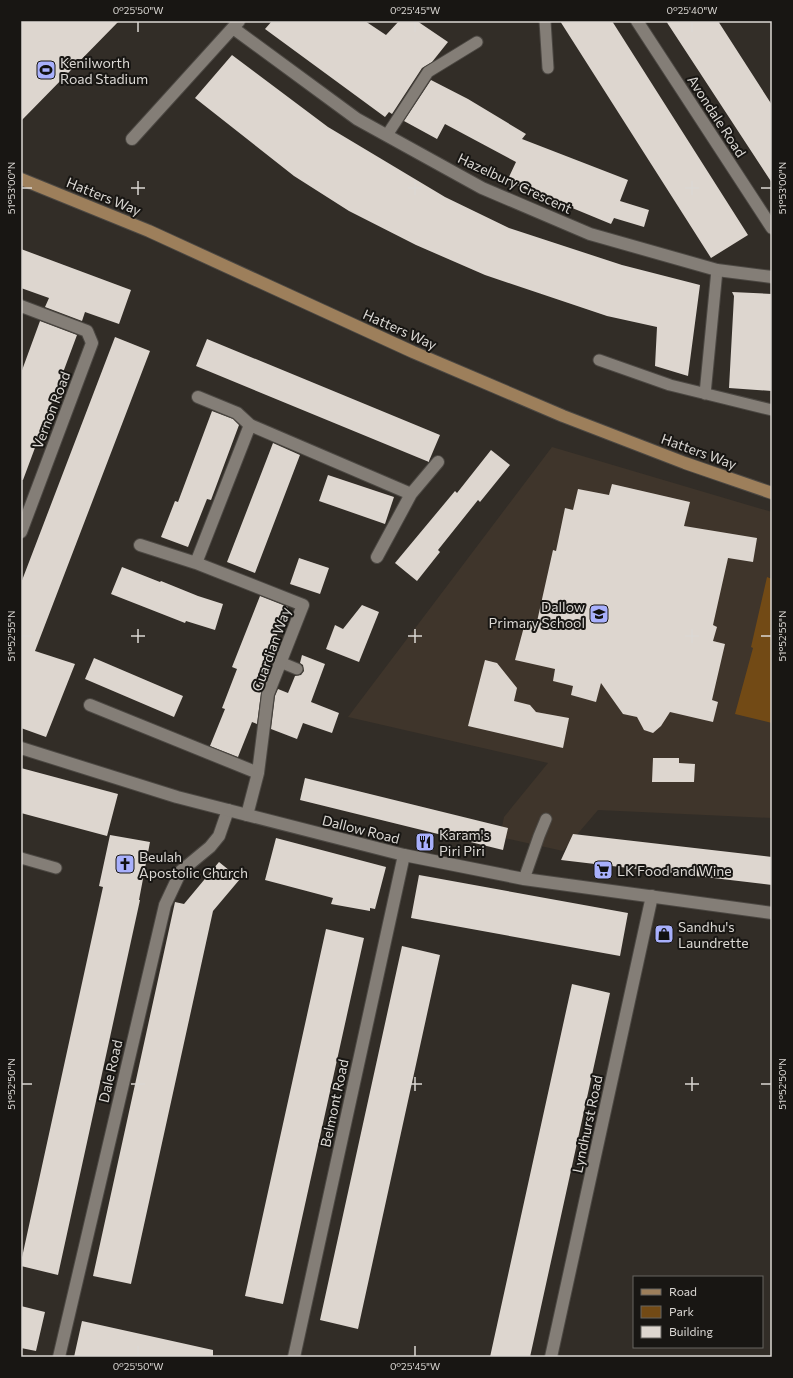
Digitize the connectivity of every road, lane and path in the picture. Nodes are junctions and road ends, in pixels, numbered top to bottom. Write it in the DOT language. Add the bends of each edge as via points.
graph roads {
  1 [pos="545,21"];
  2 [pos="637,21"];
  3 [pos="236,24"];
  4 [pos="477,42"];
  5 [pos="548,68"];
  6 [pos="387,135"];
  7 [pos="132,139"];
  8 [pos="21,179"];
  9 [pos="772,228"];
  10 [pos="717,270"];
  11 [pos="772,277"];
  12 [pos="21,306"];
  13 [pos="599,360"];
  14 [pos="705,394"];
  15 [pos="198,396"];
  16 [pos="772,410"];
  17 [pos="250,425"];
  18 [pos="438,462"];
  19 [pos="772,493"];
  20 [pos="411,494"];
  21 [pos="21,532"];
  22 [pos="140,545"];
  23 [pos="377,558"];
  24 [pos="196,563"];
  25 [pos="280,662"];
  26 [pos="297,669"];
  27 [pos="90,705"];
  28 [pos="21,748"];
  29 [pos="258,773"];
  30 [pos="228,810"];
  31 [pos="247,815"];
  32 [pos="546,819"];
  33 [pos="404,855"];
  34 [pos="21,858"];
  35 [pos="56,868"];
  36 [pos="524,879"];
  37 [pos="652,896"];
  38 [pos="772,913"];
  39 [pos="59,1357"];
  40 [pos="294,1357"];
  41 [pos="551,1357"];
  1 -- 5 [label="lane"];
  2 -- 9 [label="street, Avondale Road"];
  3 -- 6 [label="street, Hazelbury Crescent" via="357,119"];
  3 -- 7 [label="street"];
  4 -- 6 [label="lane" via="428,72"];
  6 -- 10 [label="street, Hazelbury Crescent" via="482,188 590,234"];
  8 -- 19 [label="main road, Hatters Way" via="149,231 413,352 556,413 685,463"];
  10 -- 11 [label="street, Hazelbury Crescent"];
  10 -- 14 [label="lane"];
  12 -- 21 [label="street, Vernon Road" via="87,331 92,343"];
  13 -- 14 [label="lane" via="670,385"];
  14 -- 16 [label="lane"];
  15 -- 17 [label="street" via="238,413"];
  17 -- 20 [label="street"];
  17 -- 24 [label="street"];
  18 -- 20 [label="street"];
  20 -- 23 [label="street"];
  22 -- 24 [label="street, Guardian Way"];
  24 -- 25 [label="street, Guardian Way" via="303,605"];
  25 -- 26 [label="lane"];
  25 -- 29 [label="street, Guardian Way" via="268,694"];
  27 -- 29 [label="street"];
  28 -- 30 [label="street, Dallow Road" via="177,797"];
  29 -- 31 [label="street, Guardian Way"];
  30 -- 31 [label="street, Dallow Road"];
  30 -- 39 [label="street, Dale Road" via="219,836 181,871 165,905"];
  31 -- 33 [label="street, Dallow Road"];
  32 -- 36 [label="lane"];
  33 -- 36 [label="street, Dallow Road"];
  33 -- 40 [label="street, Belmont Road"];
  34 -- 35 [label="lane"];
  36 -- 37 [label="street, Dallow Road"];
  37 -- 38 [label="street, Dallow Road"];
  37 -- 41 [label="street, Lyndhurst Road"];
}
